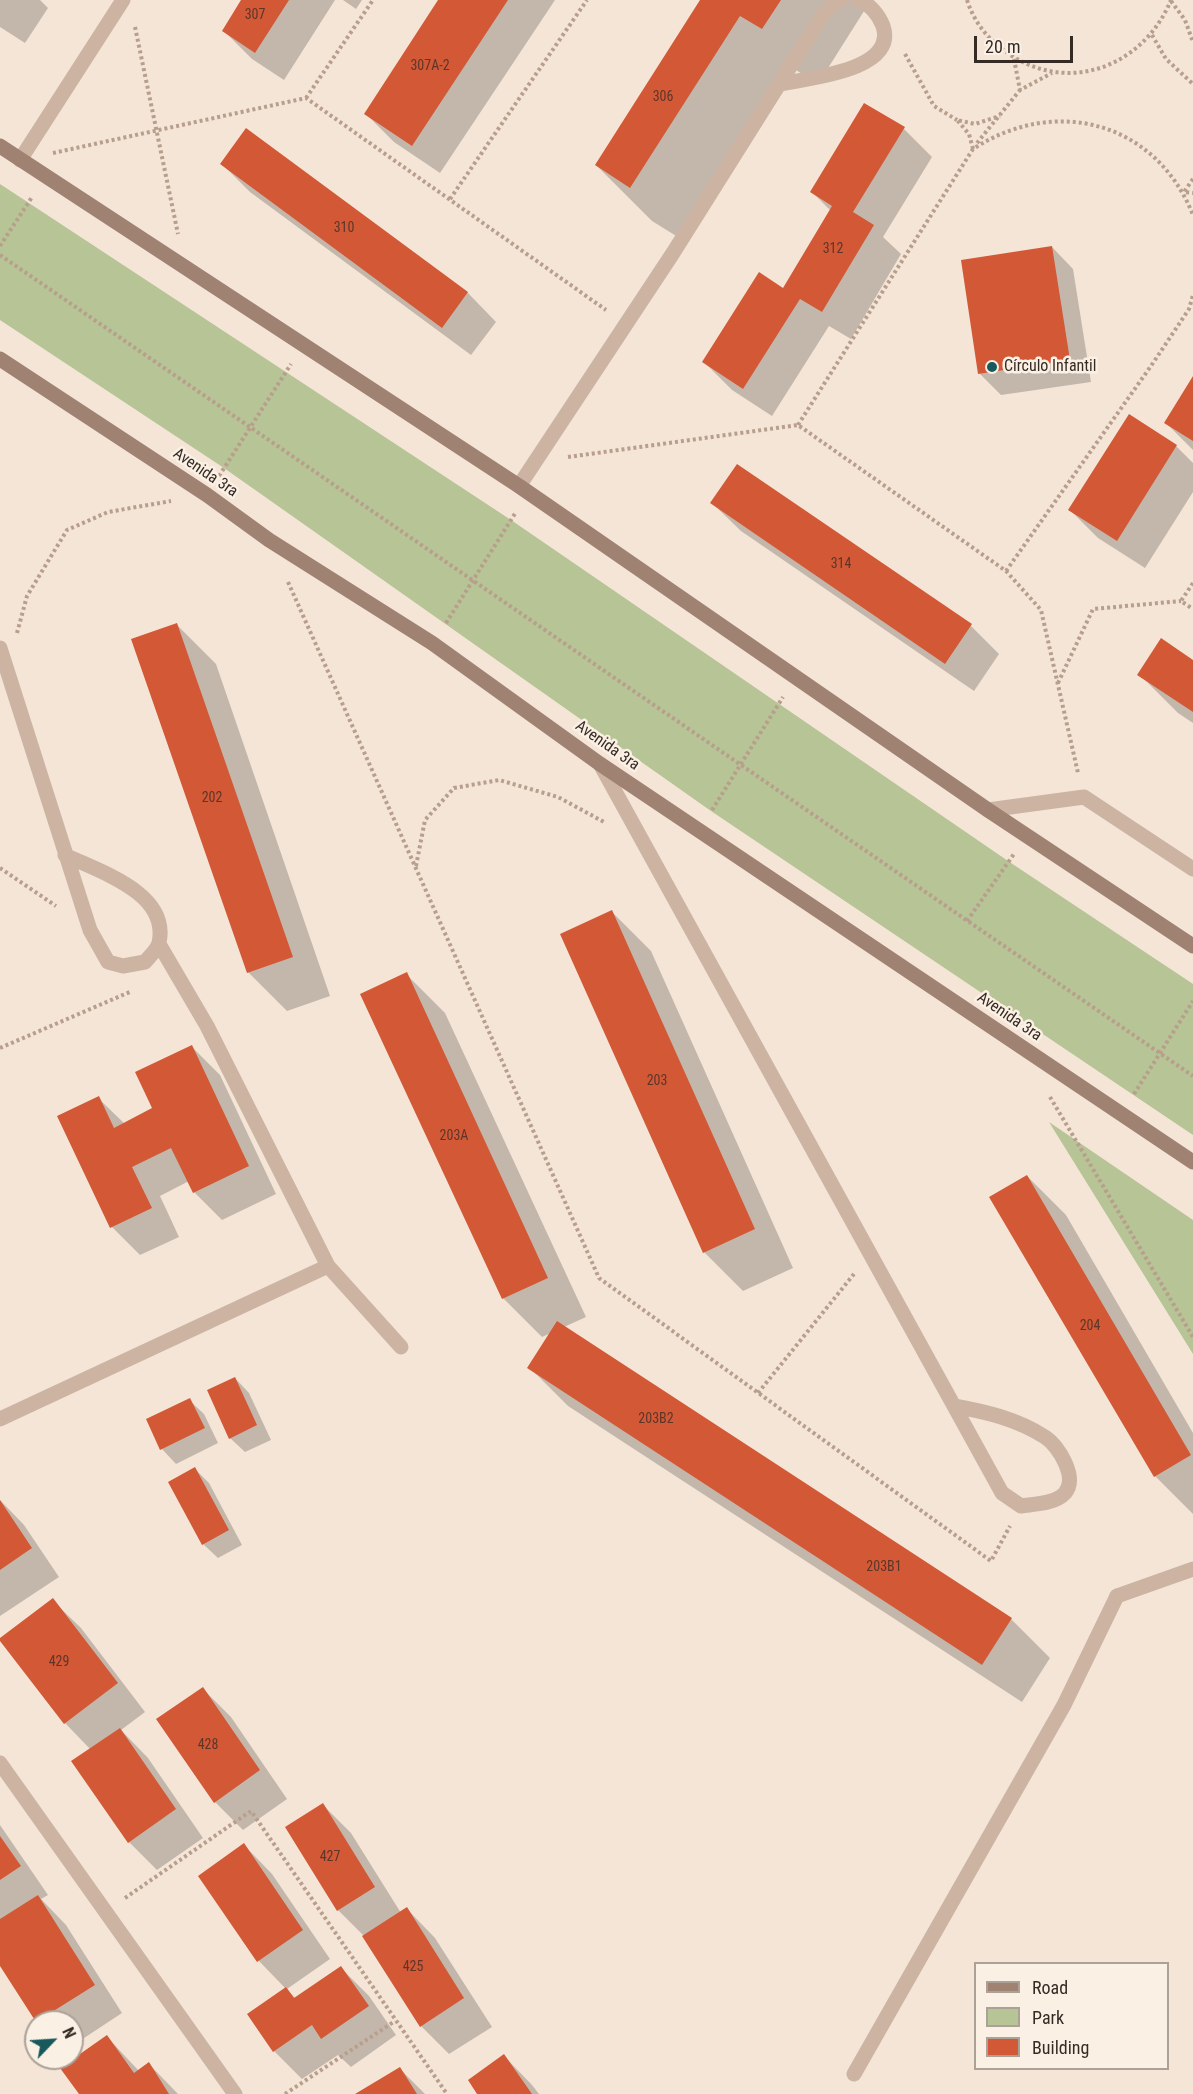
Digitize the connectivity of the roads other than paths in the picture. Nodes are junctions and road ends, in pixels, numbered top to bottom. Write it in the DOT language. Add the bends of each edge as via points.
graph roads {
  1 [pos="123,0"];
  2 [pos="841,0"];
  3 [pos="858,0"];
  4 [pos="780,84"];
  5 [pos="0,146"];
  6 [pos="20,160"];
  7 [pos="0,358"];
  8 [pos="524,489"];
  9 [pos="0,648"];
  10 [pos="600,764"];
  11 [pos="988,810"];
  12 [pos="65,855"];
  13 [pos="1193,869"];
  14 [pos="159,945"];
  15 [pos="1193,946"];
  16 [pos="1193,1162"];
  17 [pos="328,1266"];
  18 [pos="401,1347"];
  19 [pos="954,1406"];
  20 [pos="0,1419"];
  21 [pos="1193,1569"];
  22 [pos="0,1763"];
  23 [pos="854,2074"];
  24 [pos="235,2094"];
  1 -- 6 [label="street"];
  2 -- 4 [label="street" via="822,16"];
  3 -- 4 [label="street" via="873,10 882,23 886,38 882,51 867,63"];
  4 -- 8 [label="street" via="534,462"];
  5 -- 6 [label="main road"];
  6 -- 8 [label="main road"];
  7 -- 10 [label="main road, Avenida 3ra" via="269,540 432,643"];
  8 -- 11 [label="main road"];
  9 -- 12 [label="street"];
  10 -- 16 [label="main road, Avenida 3ra"];
  10 -- 19 [label="street"];
  11 -- 13 [label="street" via="1084,797"];
  11 -- 15 [label="main road"];
  12 -- 14 [label="street" via="145,897 158,916"];
  12 -- 14 [label="street" via="90,930 108,962 123,966 146,962"];
  14 -- 17 [label="street" via="207,1026"];
  17 -- 18 [label="street"];
  17 -- 20 [label="street"];
  19 -- 19 [label="street" via="1002,1493 1021,1506 1044,1503 1064,1494 1070,1482 1064,1460 1048,1439 1023,1424 990,1412"];
  21 -- 23 [label="street" via="1117,1596 1064,1705"];
  22 -- 24 [label="street"];
}
